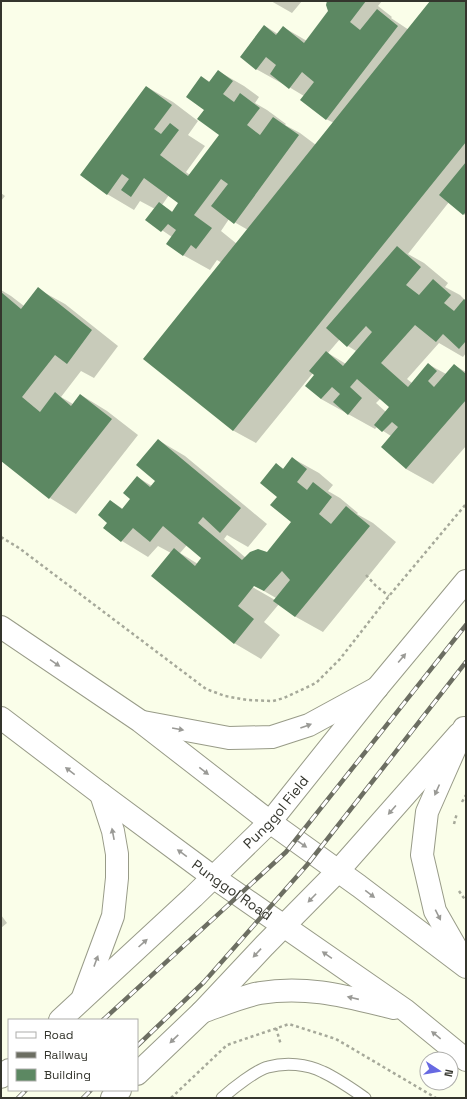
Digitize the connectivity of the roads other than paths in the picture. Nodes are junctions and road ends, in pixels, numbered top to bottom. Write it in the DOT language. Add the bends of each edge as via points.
graph roads {
  1 [pos="466,581"];
  2 [pos="1,627"];
  3 [pos="377,688"];
  4 [pos="1,718"];
  5 [pos="140,721"];
  6 [pos="465,727"];
  7 [pos="101,794"];
  8 [pos="270,822"];
  9 [pos="338,871"];
  10 [pos="213,877"];
  11 [pos="285,926"];
  12 [pos="466,966"];
  13 [pos="83,998"];
  14 [pos="405,1010"];
  15 [pos="202,1012"];
  16 [pos="61,1019"];
  17 [pos="466,1060"];
  18 [pos="138,1073"];
  19 [pos="222,1098"];
  20 [pos="366,1098"];
  3 -- 1 [label="main road, Punggol Field, one-way"];
  2 -- 5 [label="main road, one-way"];
  5 -- 3 [label="main road, one-way" via="229,738 272,737 310,725"];
  3 -- 8 [label="main road, Punggol Field"];
  7 -- 4 [label="main road, Punggol Road, one-way"];
  5 -- 8 [label="main road, one-way"];
  6 -- 9 [label="main road, one-way"];
  6 -- 12 [label="main road, one-way" via="427,812 422,855 435,911"];
  10 -- 7 [label="main road, Punggol Road, one-way"];
  13 -- 7 [label="main road, one-way" via="112,916 117,878 117,854 113,831"];
  8 -- 9 [label="main road, one-way"];
  8 -- 10 [label="main road, Punggol Field"];
  9 -- 11 [label="main road, one-way"];
  9 -- 12 [label="main road, one-way"];
  10 -- 11 [label="main road, Punggol Road"];
  13 -- 10 [label="main road, Punggol Field, one-way"];
  14 -- 11 [label="main road, Punggol Road, one-way"];
  11 -- 15 [label="main road, one-way"];
  13 -- 16 [label="main road, Punggol Field"];
  14 -- 15 [label="main road, one-way" via="327,992 290,990 259,993"];
  17 -- 14 [label="main road, Punggol Road, one-way"];
  15 -- 18 [label="main road, one-way"];
  19 -- 20 [label="lane" via="267,1067 285,1065 313,1068"];
}
